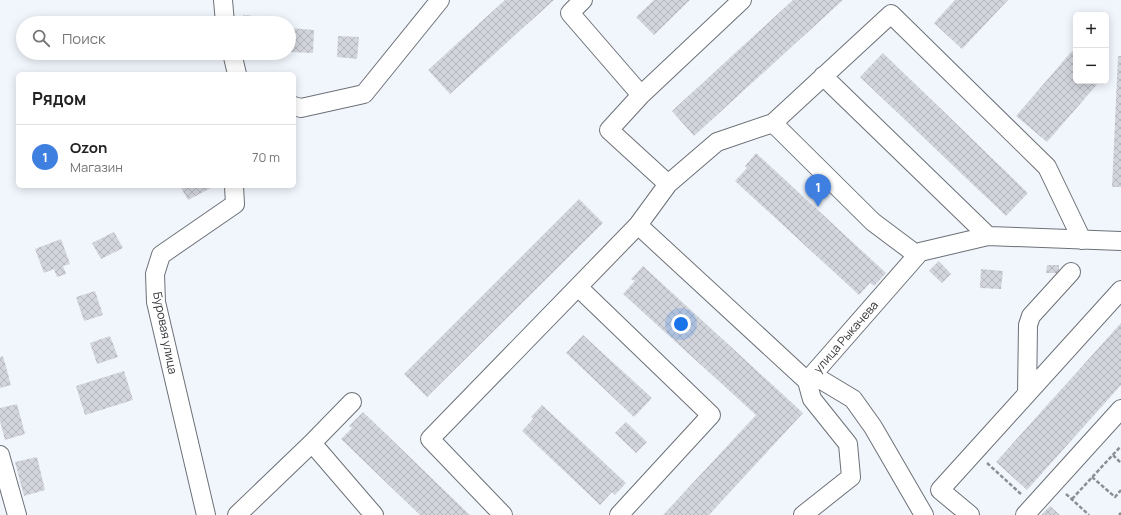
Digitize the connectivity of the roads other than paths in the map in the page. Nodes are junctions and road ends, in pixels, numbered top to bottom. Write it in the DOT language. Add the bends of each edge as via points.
graph roads {
  1 [pos="223,0"];
  2 [pos="440,0"];
  3 [pos="583,0"];
  4 [pos="742,0"];
  5 [pos="224,16"];
  6 [pos="234,60"];
  7 [pos="237,72"];
  8 [pos="823,76"];
  9 [pos="641,95"];
  10 [pos="298,107"];
  11 [pos="773,124"];
  12 [pos="668,184"];
  13 [pos="234,188"];
  14 [pos="638,225"];
  15 [pos="988,236"];
  16 [pos="1082,240"];
  17 [pos="1121,241"];
  18 [pos="917,255"];
  19 [pos="1071,272"];
  20 [pos="578,287"];
  21 [pos="1121,290"];
  22 [pos="807,381"];
  23 [pos="1027,394"];
  24 [pos="352,402"];
  25 [pos="1121,409"];
  26 [pos="312,443"];
  27 [pos="0,455"];
  28 [pos="1029,510"];
  29 [pos="17,515"];
  30 [pos="206,515"];
  31 [pos="237,515"];
  32 [pos="374,515"];
  33 [pos="503,515"];
  34 [pos="619,515"];
  35 [pos="803,515"];
  36 [pos="924,515"];
  37 [pos="970,515"];
  1 -- 5 [label="street"];
  2 -- 10 [label="street" via="364,94"];
  3 -- 9 [label="street" via="570,13"];
  4 -- 9 [label="street"];
  6 -- 7 [label="street"];
  8 -- 11 [label="street"];
  8 -- 15 [label="street"];
  8 -- 16 [label="street" via="891,14 1048,167"];
  9 -- 12 [label="street" via="609,130"];
  11 -- 12 [label="street" via="717,142"];
  11 -- 18 [label="street" via="873,222"];
  12 -- 14 [label="street"];
  13 -- 30 [label="street, Буровая улица" via="235,204 161,255 155,274 156,302"];
  14 -- 20 [label="street"];
  14 -- 22 [label="street, улица Рыкачева"];
  15 -- 16 [label="street, улица Рыкачева"];
  15 -- 18 [label="street, улица Рыкачева" via="920,252"];
  16 -- 17 [label="street, улица Рыкачева"];
  18 -- 22 [label="street, улица Рыкачева"];
  19 -- 23 [label="street" via="1031,316 1028,325"];
  20 -- 33 [label="street" via="430,439"];
  20 -- 34 [label="street" via="711,415"];
  21 -- 23 [label="street"];
  22 -- 35 [label="street" via="812,399 848,444 851,476"];
  22 -- 36 [label="street" via="814,375 853,399 873,427"];
  23 -- 37 [label="street" via="940,490"];
  24 -- 26 [label="street"];
  25 -- 28 [label="street"];
  26 -- 31 [label="street"];
  26 -- 32 [label="street"];
  27 -- 29 [label="street"];
}
